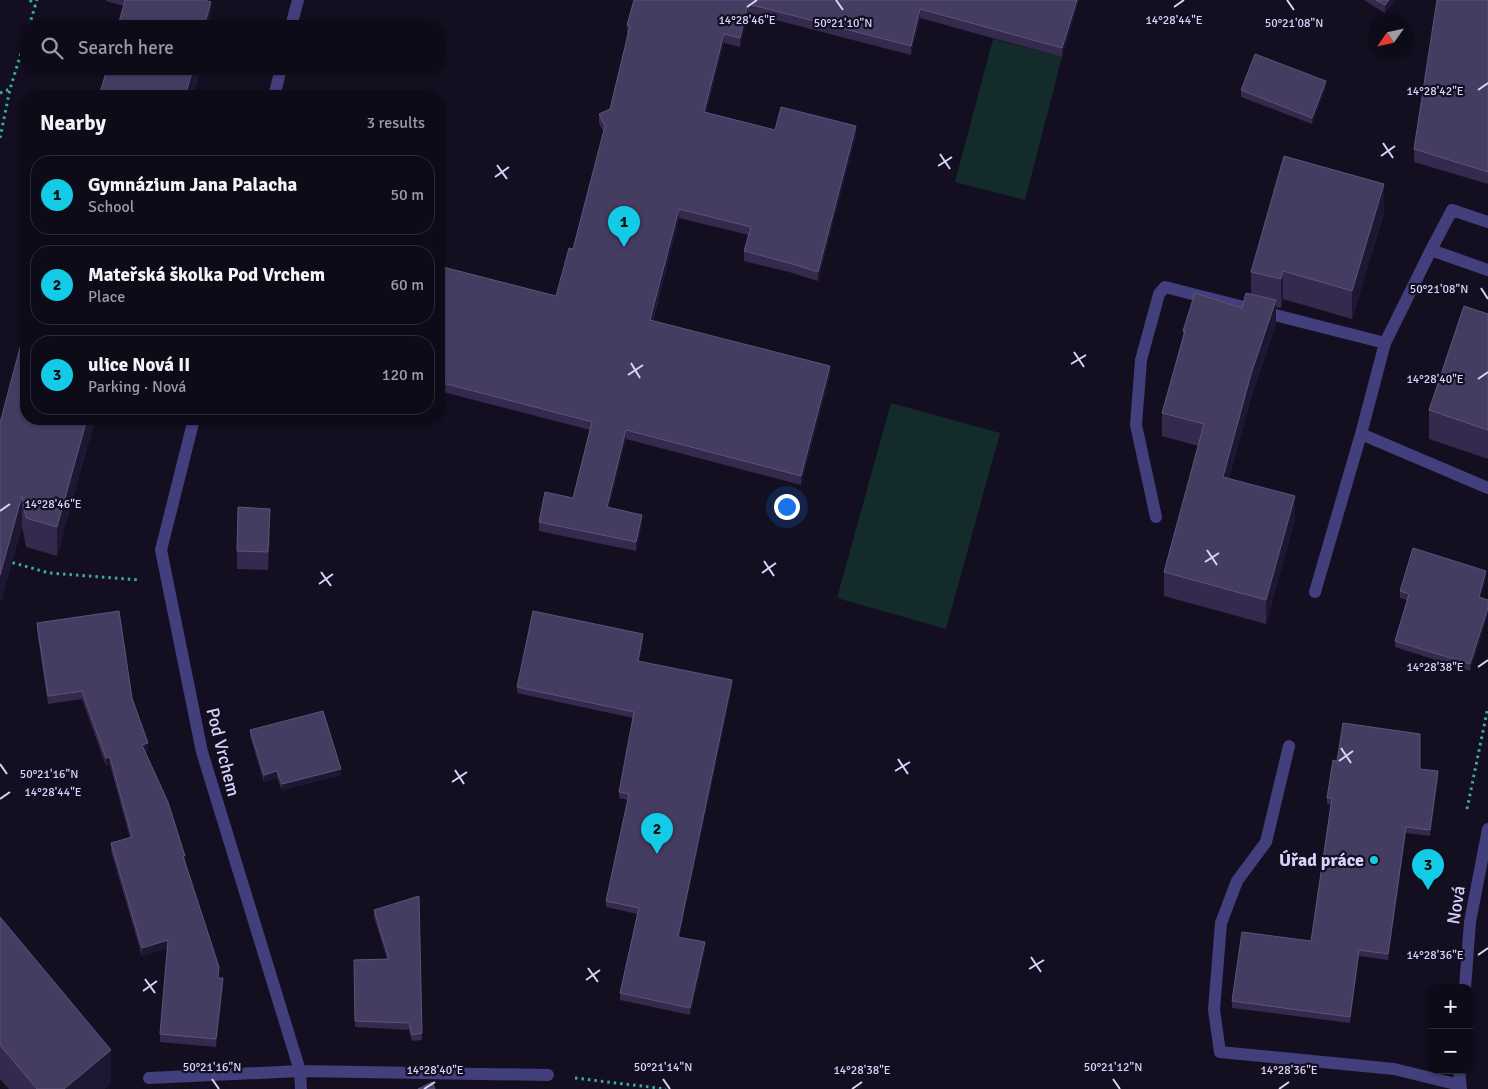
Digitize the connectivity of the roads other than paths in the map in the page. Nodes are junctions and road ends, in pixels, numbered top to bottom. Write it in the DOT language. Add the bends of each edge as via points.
graph roads {
  1 [pos="298,0"];
  2 [pos="293,20"];
  3 [pos="279,75"];
  4 [pos="276,90"];
  5 [pos="1488,222"];
  6 [pos="1431,250"];
  7 [pos="1488,270"];
  8 [pos="1385,342"];
  9 [pos="192,425"];
  10 [pos="1361,434"];
  11 [pos="1488,488"];
  12 [pos="1156,517"];
  13 [pos="1315,592"];
  14 [pos="1289,746"];
  15 [pos="1488,830"];
  16 [pos="1465,984"];
  17 [pos="300,1071"];
  18 [pos="1459,1074"];
  19 [pos="548,1075"];
  20 [pos="149,1078"];
  21 [pos="1460,1087"];
  22 [pos="300,1089"];
  1 -- 2 [label="street"];
  3 -- 4 [label="street"];
  5 -- 6 [label="street" via="1452,210"];
  6 -- 7 [label="street"];
  6 -- 8 [label="street"];
  8 -- 10 [label="street"];
  8 -- 12 [label="street" via="1165,287 1159,294 1141,360 1136,425"];
  9 -- 17 [label="street, Pod Vrchem" via="161,550 202,752"];
  10 -- 11 [label="street"];
  10 -- 13 [label="street"];
  14 -- 21 [label="street" via="1266,842 1237,881 1221,923 1214,1010 1220,1052 1394,1069"];
  15 -- 16 [label="street, Nová" via="1470,922"];
  17 -- 19 [label="street"];
  17 -- 20 [label="street"];
  17 -- 22 [label="street, Pod Vrchem"];
  18 -- 21 [label="street"];
}
